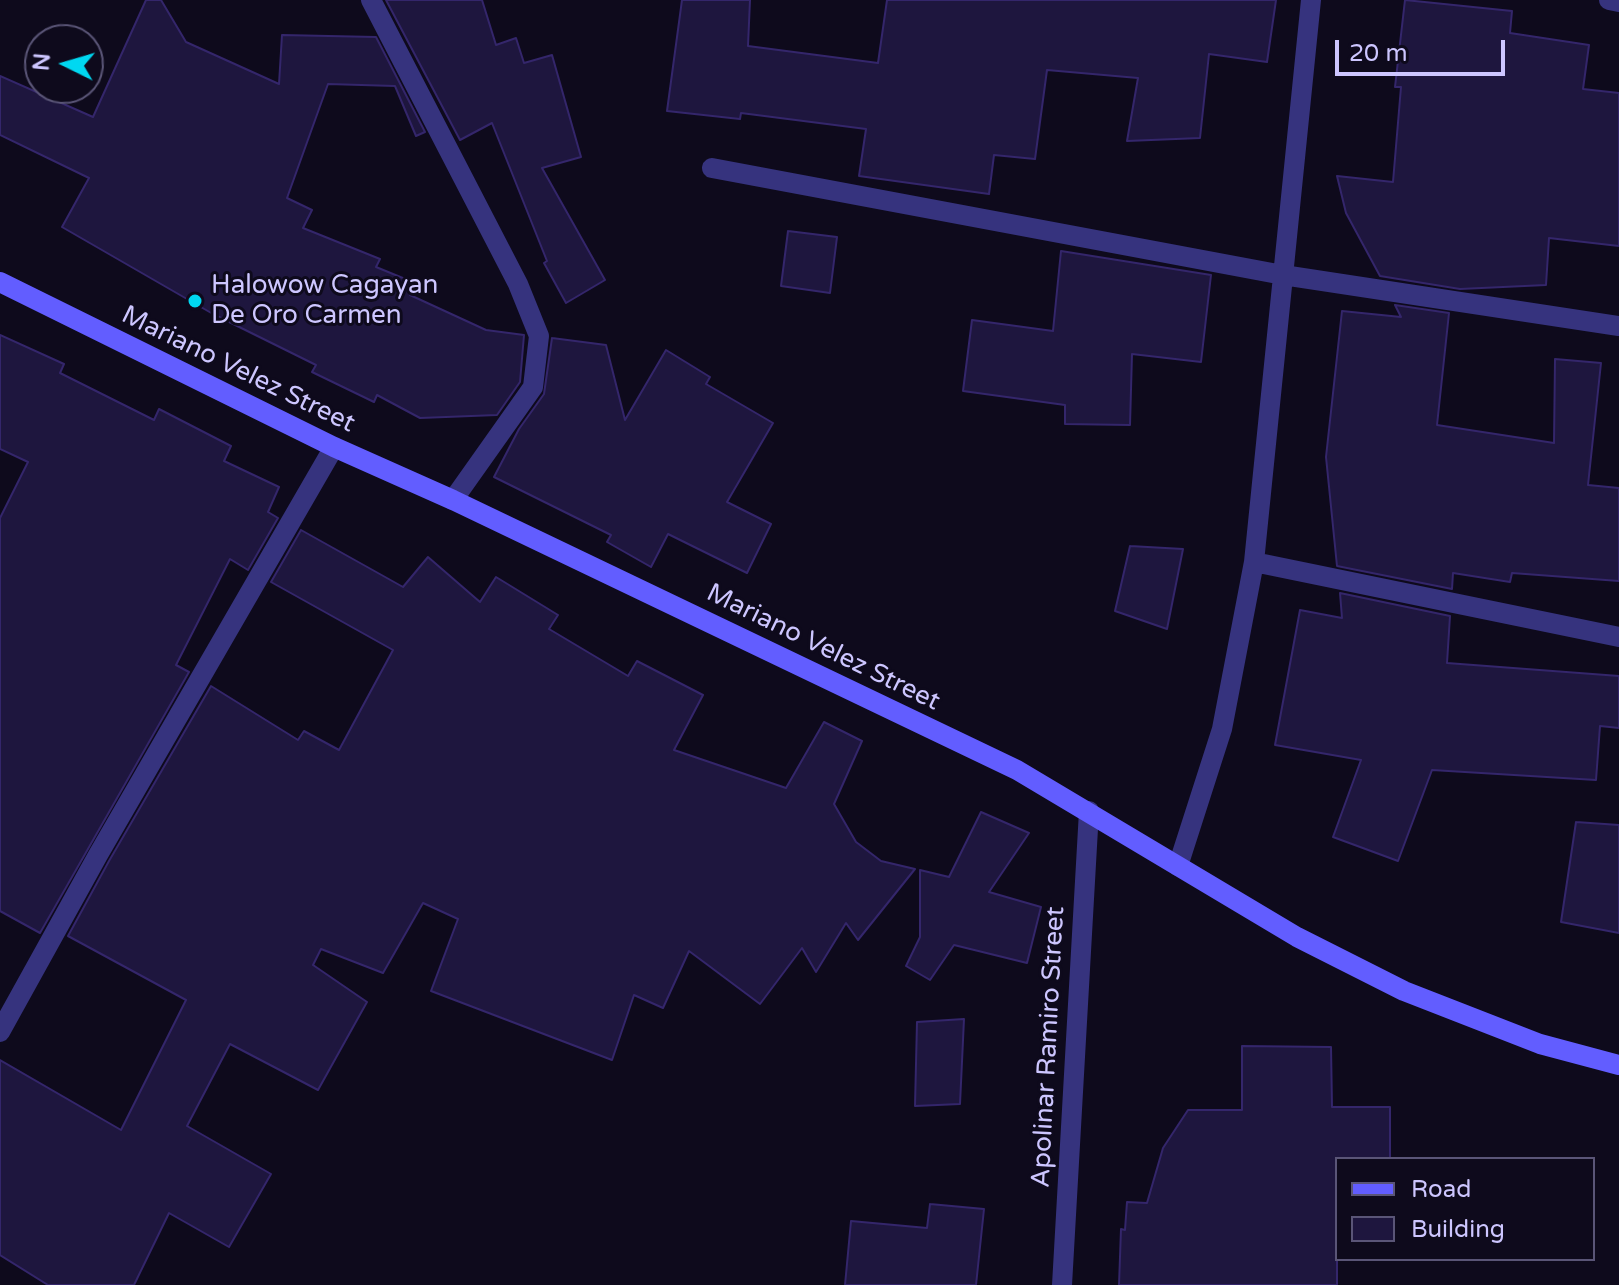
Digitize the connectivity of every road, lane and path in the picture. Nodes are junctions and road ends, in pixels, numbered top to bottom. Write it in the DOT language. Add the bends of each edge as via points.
graph roads {
  1 [pos="371,0"];
  2 [pos="1311,0"];
  3 [pos="1609,0"];
  4 [pos="1619,2"];
  5 [pos="712,168"];
  6 [pos="1283,275"];
  7 [pos="0,282"];
  8 [pos="1619,326"];
  9 [pos="334,447"];
  10 [pos="453,500"];
  11 [pos="1254,562"];
  12 [pos="1619,637"];
  13 [pos="1089,811"];
  14 [pos="1178,866"];
  15 [pos="0,1032"];
  16 [pos="1619,1065"];
  17 [pos="1062,1285"];
  1 -- 10 [label="street" via="518,284 539,336 533,387"];
  2 -- 6 [label="street"];
  3 -- 4 [label="street"];
  5 -- 6 [label="street"];
  6 -- 8 [label="street"];
  6 -- 11 [label="street"];
  7 -- 9 [label="street, Mariano Velez Street"];
  9 -- 10 [label="street, Mariano Velez Street"];
  9 -- 15 [label="street"];
  10 -- 13 [label="street, Mariano Velez Street" via="1017,770"];
  11 -- 12 [label="street"];
  11 -- 14 [label="street" via="1222,729"];
  13 -- 14 [label="street, Mariano Velez Street"];
  13 -- 17 [label="street, Apolinar Ramiro Street"];
  14 -- 16 [label="street, Mariano Velez Street" via="1297,937 1404,991 1540,1044"];
}
